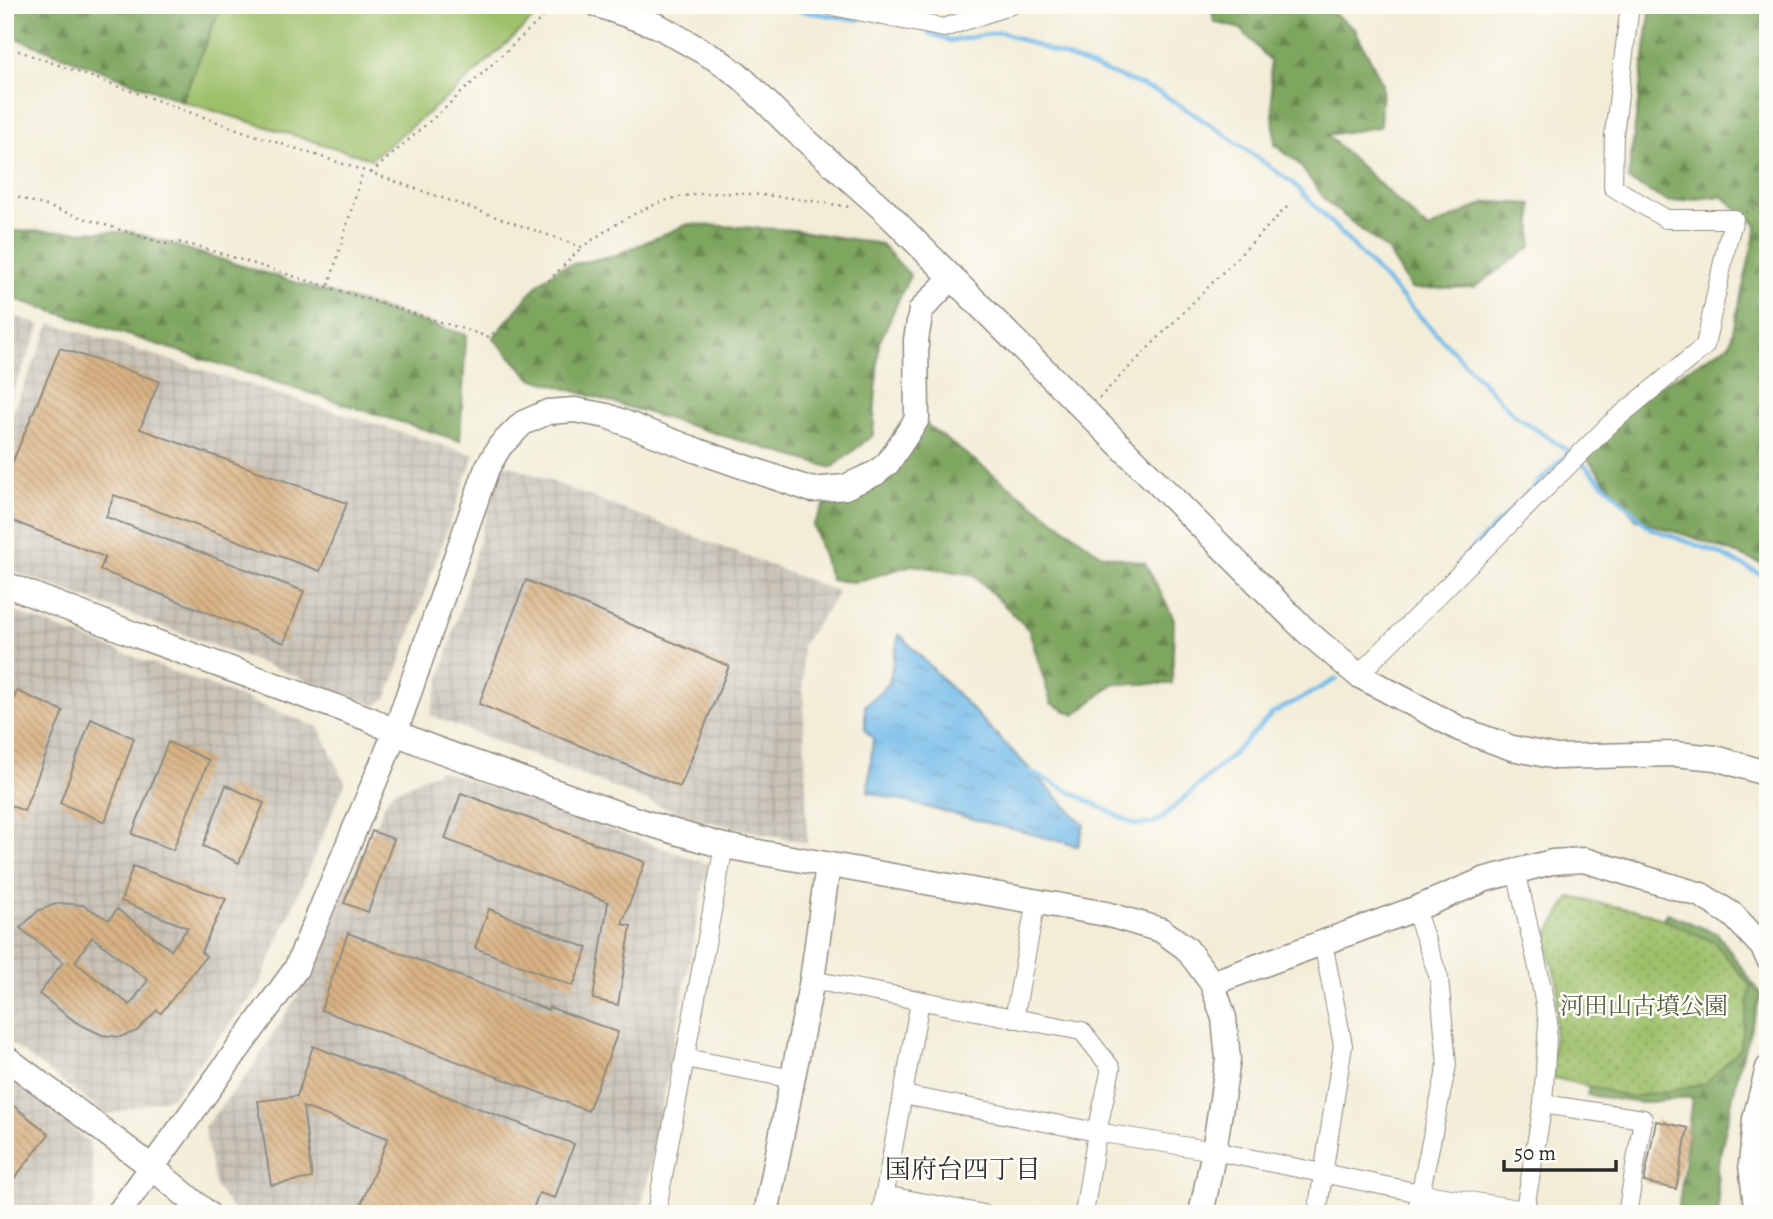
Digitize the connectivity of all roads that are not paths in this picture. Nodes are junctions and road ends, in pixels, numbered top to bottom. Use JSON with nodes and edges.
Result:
{"nodes":[{"id":1,"x":598,"y":5,"type":"edge"},
{"id":2,"x":827,"y":5,"type":"edge"},
{"id":3,"x":1011,"y":5,"type":"edge"},
{"id":4,"x":1630,"y":5,"type":"edge"},
{"id":5,"x":952,"y":277,"type":"junction"},
{"id":6,"x":5,"y":584,"type":"edge"},
{"id":7,"x":1358,"y":674,"type":"junction"},
{"id":8,"x":395,"y":733,"type":"junction"},
{"id":9,"x":1768,"y":774,"type":"edge"},
{"id":10,"x":724,"y":846,"type":"junction"},
{"id":11,"x":828,"y":865,"type":"junction"},
{"id":12,"x":1516,"y":871,"type":"junction"},
{"id":13,"x":1036,"y":901,"type":"junction"},
{"id":14,"x":1415,"y":909,"type":"junction"},
{"id":15,"x":1323,"y":943,"type":"junction"},
{"id":16,"x":1768,"y":958,"type":"edge"},
{"id":17,"x":812,"y":980,"type":"junction"},
{"id":18,"x":1212,"y":983,"type":"junction"},
{"id":19,"x":920,"y":1001,"type":"junction"},
{"id":20,"x":1014,"y":1019,"type":"junction"},
{"id":21,"x":5,"y":1056,"type":"edge"},
{"id":22,"x":685,"y":1058,"type":"junction"},
{"id":23,"x":1768,"y":1068,"type":"edge"},
{"id":24,"x":793,"y":1079,"type":"junction"},
{"id":25,"x":903,"y":1095,"type":"junction"},
{"id":26,"x":1543,"y":1104,"type":"junction"},
{"id":27,"x":1097,"y":1132,"type":"junction"},
{"id":28,"x":1214,"y":1150,"type":"junction"},
{"id":29,"x":153,"y":1168,"type":"junction"},
{"id":30,"x":1324,"y":1173,"type":"junction"},
{"id":31,"x":1420,"y":1193,"type":"junction"},
{"id":32,"x":884,"y":1195,"type":"junction"},
{"id":33,"x":1524,"y":1212,"type":"edge"},
{"id":34,"x":118,"y":1214,"type":"edge"},
{"id":35,"x":208,"y":1214,"type":"edge"},
{"id":36,"x":656,"y":1214,"type":"edge"},
{"id":37,"x":766,"y":1214,"type":"edge"},
{"id":38,"x":881,"y":1214,"type":"edge"},
{"id":39,"x":984,"y":1214,"type":"edge"},
{"id":40,"x":1084,"y":1214,"type":"edge"},
{"id":41,"x":1201,"y":1214,"type":"edge"},
{"id":42,"x":1317,"y":1214,"type":"edge"},
{"id":43,"x":1416,"y":1214,"type":"edge"},
{"id":44,"x":1627,"y":1214,"type":"edge"},
{"id":45,"x":1757,"y":1214,"type":"edge"}],
"edges":[{"from":1,"to":5,"type":"street"},
{"from":2,"to":3,"type":"street"},
{"from":4,"to":7,"type":"street"},
{"from":5,"to":7,"type":"street"},
{"from":5,"to":8,"type":"street"},
{"from":6,"to":8,"type":"street"},
{"from":7,"to":9,"type":"street"},
{"from":8,"to":10,"type":"street"},
{"from":8,"to":29,"type":"street"},
{"from":10,"to":11,"type":"street"},
{"from":10,"to":22,"type":"street"},
{"from":11,"to":13,"type":"street"},
{"from":11,"to":17,"type":"street"},
{"from":12,"to":14,"type":"street"},
{"from":12,"to":16,"type":"street"},
{"from":12,"to":26,"type":"street"},
{"from":13,"to":18,"type":"street"},
{"from":13,"to":20,"type":"street"},
{"from":14,"to":15,"type":"street"},
{"from":14,"to":31,"type":"street"},
{"from":15,"to":18,"type":"street"},
{"from":15,"to":30,"type":"street"},
{"from":17,"to":19,"type":"street"},
{"from":17,"to":24,"type":"street"},
{"from":18,"to":28,"type":"street"},
{"from":19,"to":20,"type":"street"},
{"from":19,"to":25,"type":"street"},
{"from":20,"to":27,"type":"street"},
{"from":21,"to":29,"type":"street"},
{"from":22,"to":24,"type":"street"},
{"from":22,"to":36,"type":"street"},
{"from":23,"to":45,"type":"street"},
{"from":24,"to":37,"type":"street"},
{"from":25,"to":27,"type":"street"},
{"from":25,"to":32,"type":"street"},
{"from":26,"to":33,"type":"street"},
{"from":26,"to":44,"type":"street"},
{"from":27,"to":28,"type":"street"},
{"from":27,"to":40,"type":"street"},
{"from":28,"to":30,"type":"street"},
{"from":28,"to":41,"type":"street"},
{"from":29,"to":34,"type":"street"},
{"from":29,"to":35,"type":"street"},
{"from":30,"to":31,"type":"street"},
{"from":30,"to":42,"type":"street"},
{"from":31,"to":33,"type":"street"},
{"from":31,"to":43,"type":"street"},
{"from":32,"to":38,"type":"street"},
{"from":32,"to":39,"type":"street"}]}
